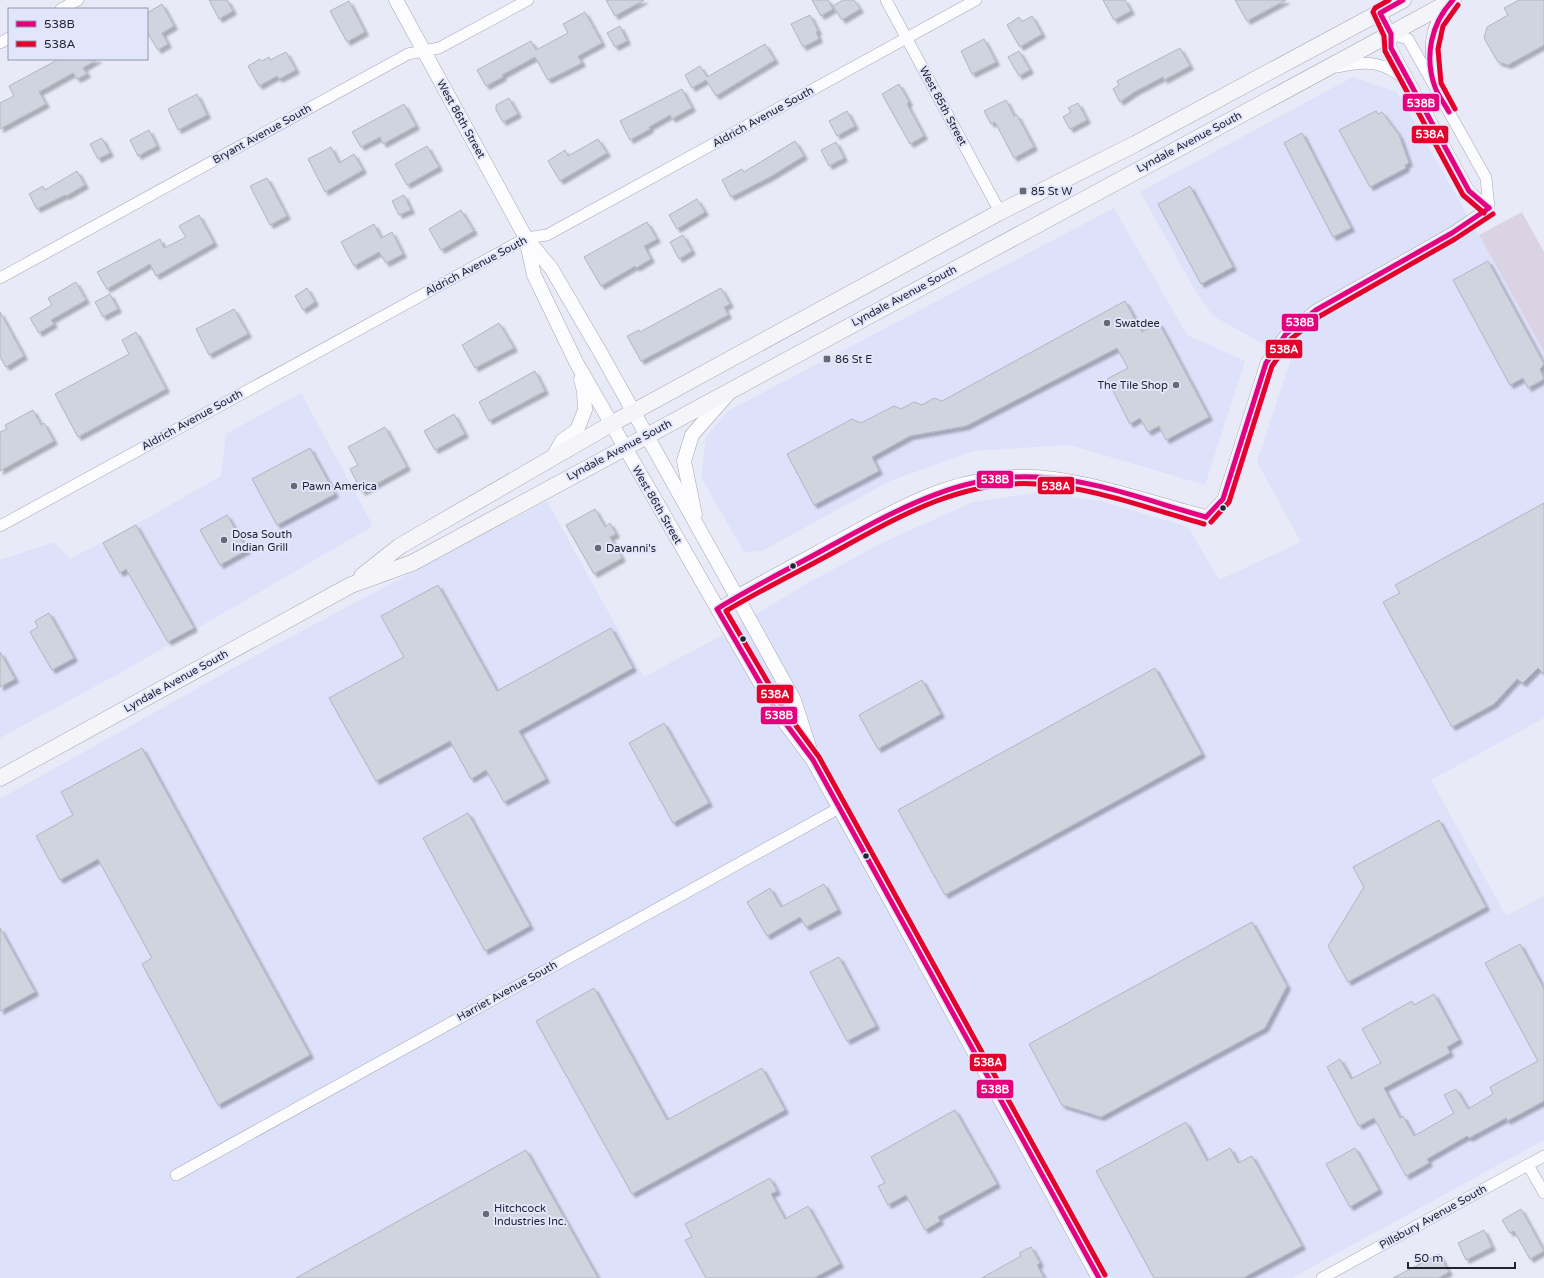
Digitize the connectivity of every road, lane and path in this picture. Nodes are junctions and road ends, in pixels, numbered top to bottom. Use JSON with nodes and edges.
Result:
{"nodes":[{"id":1,"x":78,"y":0,"type":"edge"},
{"id":2,"x":396,"y":0,"type":"edge"},
{"id":3,"x":528,"y":0,"type":"edge"},
{"id":4,"x":886,"y":0,"type":"edge"},
{"id":5,"x":976,"y":0,"type":"edge"},
{"id":6,"x":1403,"y":0,"type":"edge"},
{"id":7,"x":1453,"y":0,"type":"edge"},
{"id":8,"x":63,"y":8,"type":"edge"},
{"id":9,"x":1380,"y":13,"type":"junction"},
{"id":10,"x":1391,"y":34,"type":"junction"},
{"id":11,"x":906,"y":38,"type":"junction"},
{"id":12,"x":424,"y":52,"type":"junction"},
{"id":13,"x":1326,"y":69,"type":"junction"},
{"id":14,"x":1412,"y":87,"type":"junction"},
{"id":15,"x":1435,"y":87,"type":"junction"},
{"id":16,"x":1489,"y":208,"type":"junction"},
{"id":17,"x":1000,"y":212,"type":"junction"},
{"id":18,"x":526,"y":238,"type":"junction"},
{"id":19,"x":0,"y":278,"type":"edge"},
{"id":20,"x":578,"y":367,"type":"junction"},
{"id":21,"x":731,"y":390,"type":"junction"},
{"id":22,"x":633,"y":412,"type":"junction"},
{"id":23,"x":611,"y":424,"type":"junction"},
{"id":24,"x":646,"y":435,"type":"junction"},
{"id":25,"x":624,"y":447,"type":"junction"},
{"id":26,"x":553,"y":457,"type":"junction"},
{"id":27,"x":1206,"y":516,"type":"joint"},
{"id":28,"x":696,"y":523,"type":"junction"},
{"id":29,"x":0,"y":526,"type":"edge"},
{"id":30,"x":352,"y":585,"type":"junction"},
{"id":31,"x":737,"y":597,"type":"junction"},
{"id":32,"x":717,"y":610,"type":"junction"},
{"id":33,"x":813,"y":760,"type":"junction"},
{"id":34,"x":0,"y":778,"type":"edge"},
{"id":35,"x":839,"y":808,"type":"junction"},
{"id":36,"x":1544,"y":1156,"type":"edge"},
{"id":37,"x":1528,"y":1165,"type":"junction"},
{"id":38,"x":176,"y":1175,"type":"dead end"},
{"id":39,"x":1544,"y":1193,"type":"edge"},
{"id":40,"x":1100,"y":1278,"type":"edge"},
{"id":41,"x":1322,"y":1278,"type":"edge"}],
"edges":[{"from":1,"to":8,"type":"street"},
{"from":2,"to":12,"type":"street","name":"West 86th Street"},
{"from":3,"to":12,"type":"street","name":"Bryant Avenue South"},
{"from":4,"to":11,"type":"street","name":"West 85th Street"},
{"from":5,"to":11,"type":"street","name":"Aldrich Avenue South"},
{"from":6,"to":9,"type":"main road","name":"Lyndale Avenue South"},
{"from":7,"to":10,"type":"main road","name":"Lyndale Avenue South"},
{"from":7,"to":15,"type":"street"},
{"from":9,"to":10,"type":"street"},
{"from":9,"to":17,"type":"main road","name":"Lyndale Avenue South"},
{"from":10,"to":13,"type":"main road","name":"Lyndale Avenue South"},
{"from":10,"to":14,"type":"street"},
{"from":10,"to":15,"type":"street"},
{"from":11,"to":17,"type":"street","name":"West 85th Street"},
{"from":11,"to":18,"type":"street","name":"Aldrich Avenue South"},
{"from":12,"to":18,"type":"street","name":"West 86th Street"},
{"from":12,"to":19,"type":"street","name":"Bryant Avenue South"},
{"from":13,"to":14,"type":"street"},
{"from":13,"to":21,"type":"main road","name":"Lyndale Avenue South"},
{"from":14,"to":16,"type":"street"},
{"from":15,"to":16,"type":"street"},
{"from":16,"to":27,"type":"street"},
{"from":17,"to":22,"type":"main road","name":"Lyndale Avenue South"},
{"from":18,"to":20,"type":"street","name":"West 86th Street"},
{"from":18,"to":22,"type":"street","name":"West 86th Street"},
{"from":18,"to":29,"type":"street","name":"Aldrich Avenue South"},
{"from":20,"to":23,"type":"street","name":"West 86th Street"},
{"from":20,"to":26,"type":"street"},
{"from":21,"to":24,"type":"main road","name":"Lyndale Avenue South"},
{"from":21,"to":28,"type":"street"},
{"from":22,"to":23,"type":"main road","name":"Lyndale Avenue South"},
{"from":22,"to":24,"type":"street","name":"West 86th Street"},
{"from":23,"to":25,"type":"street","name":"West 86th Street"},
{"from":23,"to":26,"type":"main road","name":"Lyndale Avenue South"},
{"from":24,"to":25,"type":"main road","name":"Lyndale Avenue South"},
{"from":24,"to":28,"type":"street","name":"West 86th Street"},
{"from":25,"to":30,"type":"main road","name":"Lyndale Avenue South"},
{"from":25,"to":32,"type":"street","name":"West 86th Street"},
{"from":26,"to":30,"type":"main road","name":"Lyndale Avenue South"},
{"from":27,"to":31,"type":"street"},
{"from":28,"to":31,"type":"street","name":"West 86th Street"},
{"from":30,"to":34,"type":"main road","name":"Lyndale Avenue South"},
{"from":31,"to":32,"type":"street"},
{"from":31,"to":33,"type":"street","name":"West 86th Street"},
{"from":32,"to":33,"type":"street","name":"West 86th Street"},
{"from":33,"to":35,"type":"street","name":"West 86th Street"},
{"from":35,"to":38,"type":"street","name":"Harriet Avenue South"},
{"from":35,"to":40,"type":"street","name":"West 86th Street"},
{"from":36,"to":37,"type":"street","name":"Pillsbury Avenue South"},
{"from":37,"to":39,"type":"street"},
{"from":37,"to":41,"type":"street","name":"Pillsbury Avenue South"}]}
